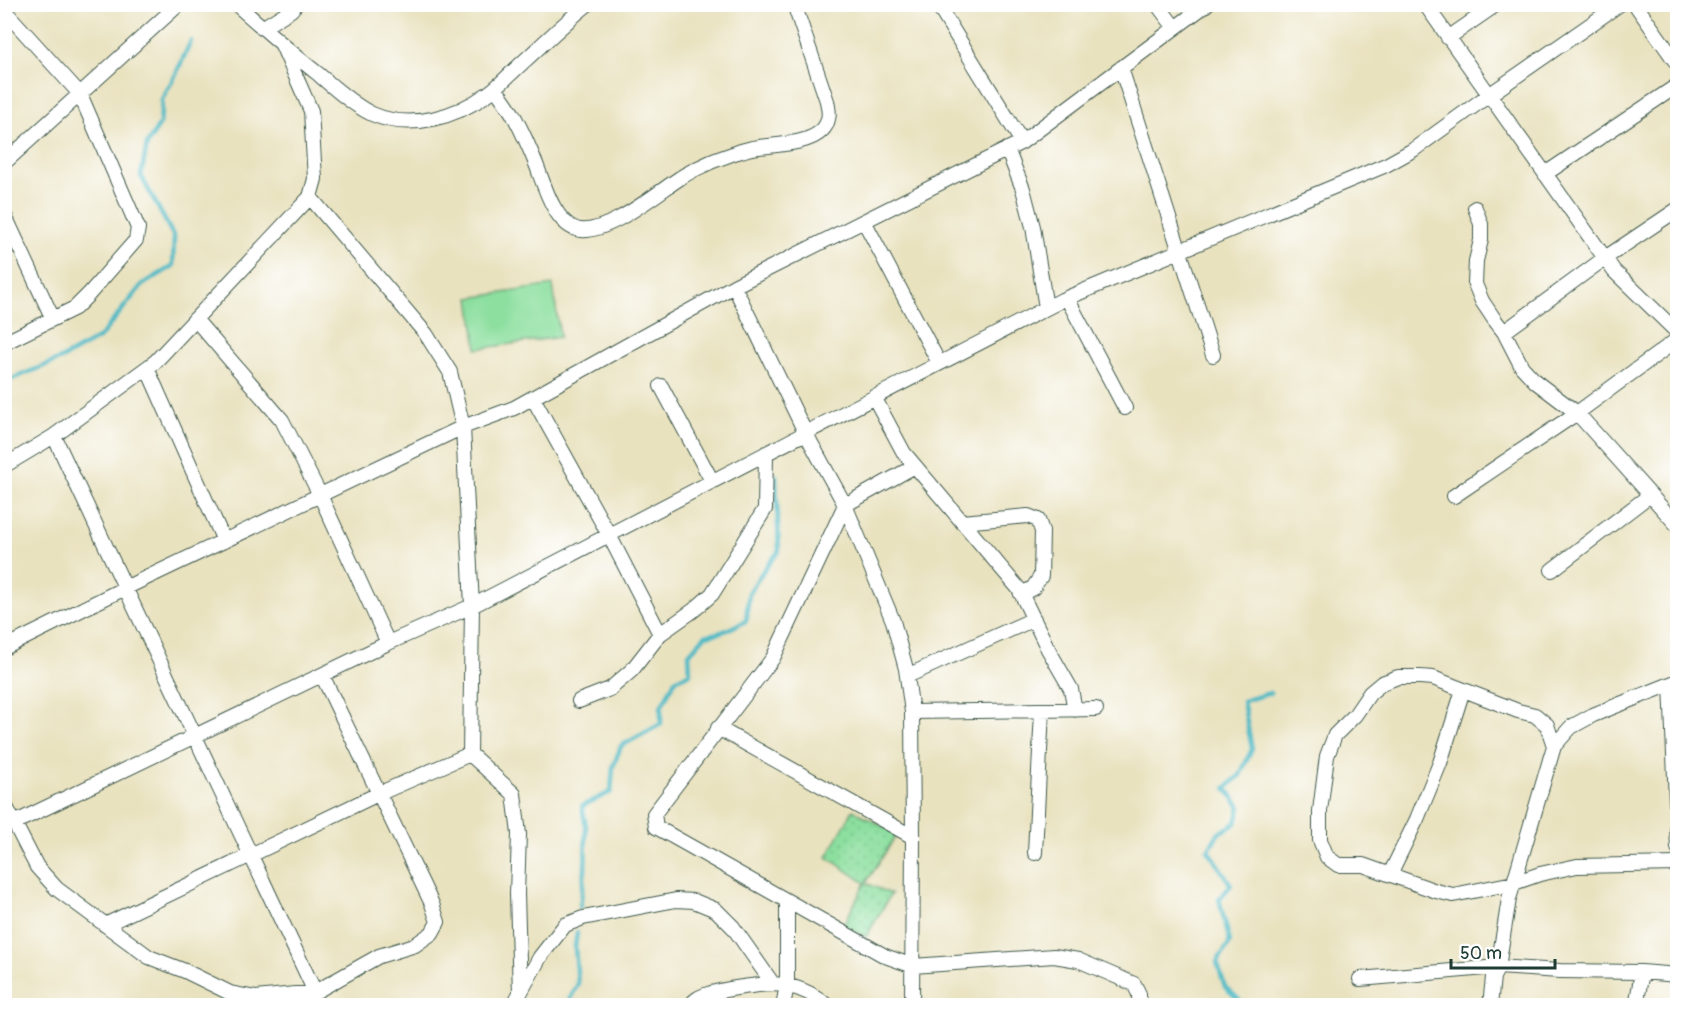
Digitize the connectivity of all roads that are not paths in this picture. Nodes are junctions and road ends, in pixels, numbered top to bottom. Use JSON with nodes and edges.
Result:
{"nodes":[{"id":1,"x":179,"y":4,"type":"edge"},
{"id":2,"x":236,"y":4,"type":"edge"},
{"id":3,"x":296,"y":4,"type":"edge"},
{"id":4,"x":588,"y":4,"type":"edge"},
{"id":5,"x":794,"y":4,"type":"edge"},
{"id":6,"x":937,"y":4,"type":"edge"},
{"id":7,"x":1157,"y":4,"type":"edge"},
{"id":8,"x":1208,"y":4,"type":"edge"},
{"id":9,"x":1425,"y":4,"type":"edge"},
{"id":10,"x":1497,"y":4,"type":"edge"},
{"id":11,"x":1620,"y":4,"type":"edge"},
{"id":12,"x":1635,"y":4,"type":"edge"},
{"id":13,"x":4,"y":10,"type":"edge"},
{"id":14,"x":262,"y":28,"type":"junction"},
{"id":15,"x":1175,"y":28,"type":"junction"},
{"id":16,"x":1448,"y":38,"type":"junction"},
{"id":17,"x":282,"y":45,"type":"junction"},
{"id":18,"x":1677,"y":65,"type":"edge"},
{"id":19,"x":1121,"y":68,"type":"junction"},
{"id":20,"x":1677,"y":85,"type":"edge"},
{"id":21,"x":495,"y":88,"type":"junction"},
{"id":22,"x":80,"y":94,"type":"junction"},
{"id":23,"x":1489,"y":95,"type":"junction"},
{"id":24,"x":1022,"y":142,"type":"junction"},
{"id":25,"x":1007,"y":149,"type":"junction"},
{"id":26,"x":4,"y":163,"type":"edge"},
{"id":27,"x":1545,"y":174,"type":"junction"},
{"id":28,"x":310,"y":197,"type":"junction"},
{"id":29,"x":1475,"y":208,"type":"dead end"},
{"id":30,"x":1677,"y":209,"type":"edge"},
{"id":31,"x":4,"y":214,"type":"edge"},
{"id":32,"x":864,"y":221,"type":"junction"},
{"id":33,"x":1181,"y":251,"type":"junction"},
{"id":34,"x":1605,"y":258,"type":"junction"},
{"id":35,"x":734,"y":286,"type":"junction"},
{"id":36,"x":1068,"y":298,"type":"junction"},
{"id":37,"x":1046,"y":308,"type":"junction"},
{"id":38,"x":53,"y":319,"type":"junction"},
{"id":39,"x":195,"y":319,"type":"junction"},
{"id":40,"x":1504,"y":332,"type":"junction"},
{"id":41,"x":1677,"y":333,"type":"edge"},
{"id":42,"x":1677,"y":339,"type":"edge"},
{"id":43,"x":4,"y":343,"type":"edge"},
{"id":44,"x":1213,"y":355,"type":"dead end"},
{"id":45,"x":939,"y":363,"type":"junction"},
{"id":46,"x":147,"y":368,"type":"junction"},
{"id":47,"x":661,"y":386,"type":"dead end"},
{"id":48,"x":874,"y":397,"type":"junction"},
{"id":49,"x":533,"y":398,"type":"junction"},
{"id":50,"x":1125,"y":408,"type":"dead end"},
{"id":51,"x":1577,"y":413,"type":"junction"},
{"id":52,"x":462,"y":427,"type":"junction"},
{"id":53,"x":805,"y":432,"type":"junction"},
{"id":54,"x":54,"y":436,"type":"junction"},
{"id":55,"x":766,"y":453,"type":"junction"},
{"id":56,"x":4,"y":466,"type":"edge"},
{"id":57,"x":915,"y":466,"type":"junction"},
{"id":58,"x":712,"y":481,"type":"junction"},
{"id":59,"x":320,"y":495,"type":"junction"},
{"id":60,"x":1650,"y":495,"type":"junction"},
{"id":61,"x":1454,"y":496,"type":"dead end"},
{"id":62,"x":845,"y":505,"type":"junction"},
{"id":63,"x":962,"y":522,"type":"junction"},
{"id":64,"x":1677,"y":526,"type":"edge"},
{"id":65,"x":609,"y":535,"type":"junction"},
{"id":66,"x":224,"y":541,"type":"junction"},
{"id":67,"x":1552,"y":570,"type":"dead end"},
{"id":68,"x":125,"y":588,"type":"junction"},
{"id":69,"x":1021,"y":594,"type":"junction"},
{"id":70,"x":472,"y":606,"type":"junction"},
{"id":71,"x":1034,"y":619,"type":"junction"},
{"id":72,"x":660,"y":634,"type":"junction"},
{"id":73,"x":388,"y":643,"type":"junction"},
{"id":74,"x":4,"y":648,"type":"edge"},
{"id":75,"x":322,"y":675,"type":"junction"},
{"id":76,"x":907,"y":676,"type":"junction"},
{"id":77,"x":1674,"y":683,"type":"edge"},
{"id":78,"x":1463,"y":690,"type":"junction"},
{"id":79,"x":579,"y":700,"type":"dead end"},
{"id":80,"x":1095,"y":709,"type":"dead end"},
{"id":81,"x":1041,"y":710,"type":"junction"},
{"id":82,"x":1075,"y":710,"type":"junction"},
{"id":83,"x":912,"y":712,"type":"junction"},
{"id":84,"x":718,"y":728,"type":"junction"},
{"id":85,"x":196,"y":736,"type":"junction"},
{"id":86,"x":1554,"y":746,"type":"junction"},
{"id":87,"x":470,"y":754,"type":"junction"},
{"id":88,"x":378,"y":794,"type":"junction"},
{"id":89,"x":4,"y":803,"type":"edge"},
{"id":90,"x":14,"y":823,"type":"junction"},
{"id":91,"x":913,"y":837,"type":"junction"},
{"id":92,"x":1677,"y":848,"type":"edge"},
{"id":93,"x":1035,"y":853,"type":"dead end"},
{"id":94,"x":252,"y":856,"type":"junction"},
{"id":95,"x":1677,"y":864,"type":"edge"},
{"id":96,"x":1390,"y":874,"type":"junction"},
{"id":97,"x":1514,"y":883,"type":"junction"},
{"id":98,"x":787,"y":901,"type":"junction"},
{"id":99,"x":105,"y":925,"type":"junction"},
{"id":100,"x":913,"y":966,"type":"junction"},
{"id":101,"x":1498,"y":967,"type":"junction"},
{"id":102,"x":1642,"y":972,"type":"junction"},
{"id":103,"x":1677,"y":975,"type":"edge"},
{"id":104,"x":1360,"y":980,"type":"dead end"},
{"id":105,"x":780,"y":985,"type":"junction"},
{"id":106,"x":315,"y":992,"type":"junction"},
{"id":107,"x":517,"y":999,"type":"edge"},
{"id":108,"x":690,"y":1005,"type":"edge"},
{"id":109,"x":783,"y":1005,"type":"edge"},
{"id":110,"x":827,"y":1005,"type":"edge"},
{"id":111,"x":912,"y":1005,"type":"edge"},
{"id":112,"x":1139,"y":1005,"type":"edge"},
{"id":113,"x":1490,"y":1005,"type":"edge"},
{"id":114,"x":1636,"y":1005,"type":"edge"}],
"edges":[{"from":1,"to":22,"type":"street"},
{"from":2,"to":14,"type":"street"},
{"from":3,"to":14,"type":"street"},
{"from":4,"to":21,"type":"street"},
{"from":5,"to":21,"type":"street"},
{"from":6,"to":24,"type":"street"},
{"from":7,"to":15,"type":"street"},
{"from":8,"to":15,"type":"street"},
{"from":9,"to":16,"type":"street"},
{"from":10,"to":16,"type":"street"},
{"from":11,"to":23,"type":"street"},
{"from":12,"to":18,"type":"street"},
{"from":13,"to":22,"type":"street"},
{"from":14,"to":17,"type":"street"},
{"from":15,"to":19,"type":"street"},
{"from":16,"to":23,"type":"street"},
{"from":17,"to":21,"type":"street"},
{"from":17,"to":28,"type":"street"},
{"from":19,"to":24,"type":"street"},
{"from":19,"to":33,"type":"street"},
{"from":20,"to":27,"type":"street"},
{"from":22,"to":26,"type":"street"},
{"from":22,"to":38,"type":"street"},
{"from":23,"to":27,"type":"street"},
{"from":23,"to":33,"type":"street"},
{"from":24,"to":25,"type":"street"},
{"from":25,"to":32,"type":"street"},
{"from":25,"to":37,"type":"street"},
{"from":27,"to":34,"type":"street"},
{"from":28,"to":39,"type":"street"},
{"from":28,"to":52,"type":"street"},
{"from":29,"to":40,"type":"street"},
{"from":30,"to":34,"type":"street"},
{"from":31,"to":38,"type":"street"},
{"from":32,"to":35,"type":"street"},
{"from":32,"to":45,"type":"street"},
{"from":33,"to":36,"type":"street"},
{"from":33,"to":44,"type":"street"},
{"from":34,"to":40,"type":"street"},
{"from":34,"to":41,"type":"street"},
{"from":35,"to":49,"type":"street"},
{"from":35,"to":53,"type":"street"},
{"from":36,"to":37,"type":"street"},
{"from":36,"to":50,"type":"street"},
{"from":37,"to":45,"type":"street"},
{"from":38,"to":43,"type":"street"},
{"from":39,"to":46,"type":"street"},
{"from":39,"to":59,"type":"street"},
{"from":40,"to":51,"type":"street"},
{"from":42,"to":51,"type":"street"},
{"from":45,"to":48,"type":"street"},
{"from":46,"to":54,"type":"street"},
{"from":46,"to":66,"type":"street"},
{"from":47,"to":58,"type":"street"},
{"from":48,"to":53,"type":"street"},
{"from":48,"to":57,"type":"street"},
{"from":49,"to":52,"type":"street"},
{"from":49,"to":65,"type":"street"},
{"from":51,"to":60,"type":"street"},
{"from":51,"to":61,"type":"street"},
{"from":52,"to":59,"type":"street"},
{"from":52,"to":70,"type":"street"},
{"from":53,"to":55,"type":"street"},
{"from":53,"to":62,"type":"street"},
{"from":54,"to":56,"type":"street"},
{"from":54,"to":68,"type":"street"},
{"from":55,"to":58,"type":"street"},
{"from":55,"to":72,"type":"street"},
{"from":57,"to":62,"type":"street"},
{"from":57,"to":63,"type":"street"},
{"from":58,"to":65,"type":"street"},
{"from":59,"to":66,"type":"street"},
{"from":59,"to":73,"type":"street"},
{"from":60,"to":64,"type":"street"},
{"from":60,"to":67,"type":"street"},
{"from":62,"to":76,"type":"street"},
{"from":62,"to":84,"type":"street"},
{"from":63,"to":69,"type":"street"},
{"from":63,"to":69,"type":"street"},
{"from":65,"to":70,"type":"street"},
{"from":65,"to":72,"type":"street"},
{"from":66,"to":68,"type":"street"},
{"from":68,"to":74,"type":"street"},
{"from":68,"to":85,"type":"street"},
{"from":69,"to":71,"type":"street"},
{"from":70,"to":73,"type":"street"},
{"from":70,"to":87,"type":"street"},
{"from":71,"to":76,"type":"street"},
{"from":71,"to":82,"type":"street"},
{"from":72,"to":79,"type":"street"},
{"from":73,"to":75,"type":"street"},
{"from":75,"to":85,"type":"street"},
{"from":75,"to":88,"type":"street"},
{"from":76,"to":83,"type":"street"},
{"from":77,"to":86,"type":"street"},
{"from":77,"to":92,"type":"street"},
{"from":78,"to":86,"type":"street"},
{"from":78,"to":96,"type":"street"},
{"from":78,"to":96,"type":"street"},
{"from":80,"to":82,"type":"street"},
{"from":81,"to":82,"type":"street"},
{"from":81,"to":83,"type":"street"},
{"from":81,"to":93,"type":"street"},
{"from":83,"to":91,"type":"street"},
{"from":84,"to":91,"type":"street"},
{"from":84,"to":98,"type":"street"},
{"from":85,"to":90,"type":"street"},
{"from":85,"to":94,"type":"street"},
{"from":86,"to":97,"type":"street"},
{"from":87,"to":88,"type":"street"},
{"from":87,"to":107,"type":"street"},
{"from":88,"to":94,"type":"street"},
{"from":88,"to":106,"type":"street"},
{"from":89,"to":90,"type":"street"},
{"from":90,"to":99,"type":"street"},
{"from":91,"to":100,"type":"street"},
{"from":94,"to":99,"type":"street"},
{"from":94,"to":106,"type":"street"},
{"from":95,"to":97,"type":"street"},
{"from":96,"to":97,"type":"street"},
{"from":97,"to":101,"type":"street"},
{"from":98,"to":100,"type":"street"},
{"from":98,"to":105,"type":"street"},
{"from":99,"to":106,"type":"street"},
{"from":100,"to":111,"type":"street"},
{"from":100,"to":112,"type":"street"},
{"from":101,"to":102,"type":"street"},
{"from":101,"to":104,"type":"street"},
{"from":101,"to":113,"type":"street"},
{"from":102,"to":103,"type":"street"},
{"from":102,"to":114,"type":"street"},
{"from":105,"to":107,"type":"street"},
{"from":105,"to":108,"type":"street"},
{"from":105,"to":109,"type":"street"},
{"from":105,"to":110,"type":"street"}]}
